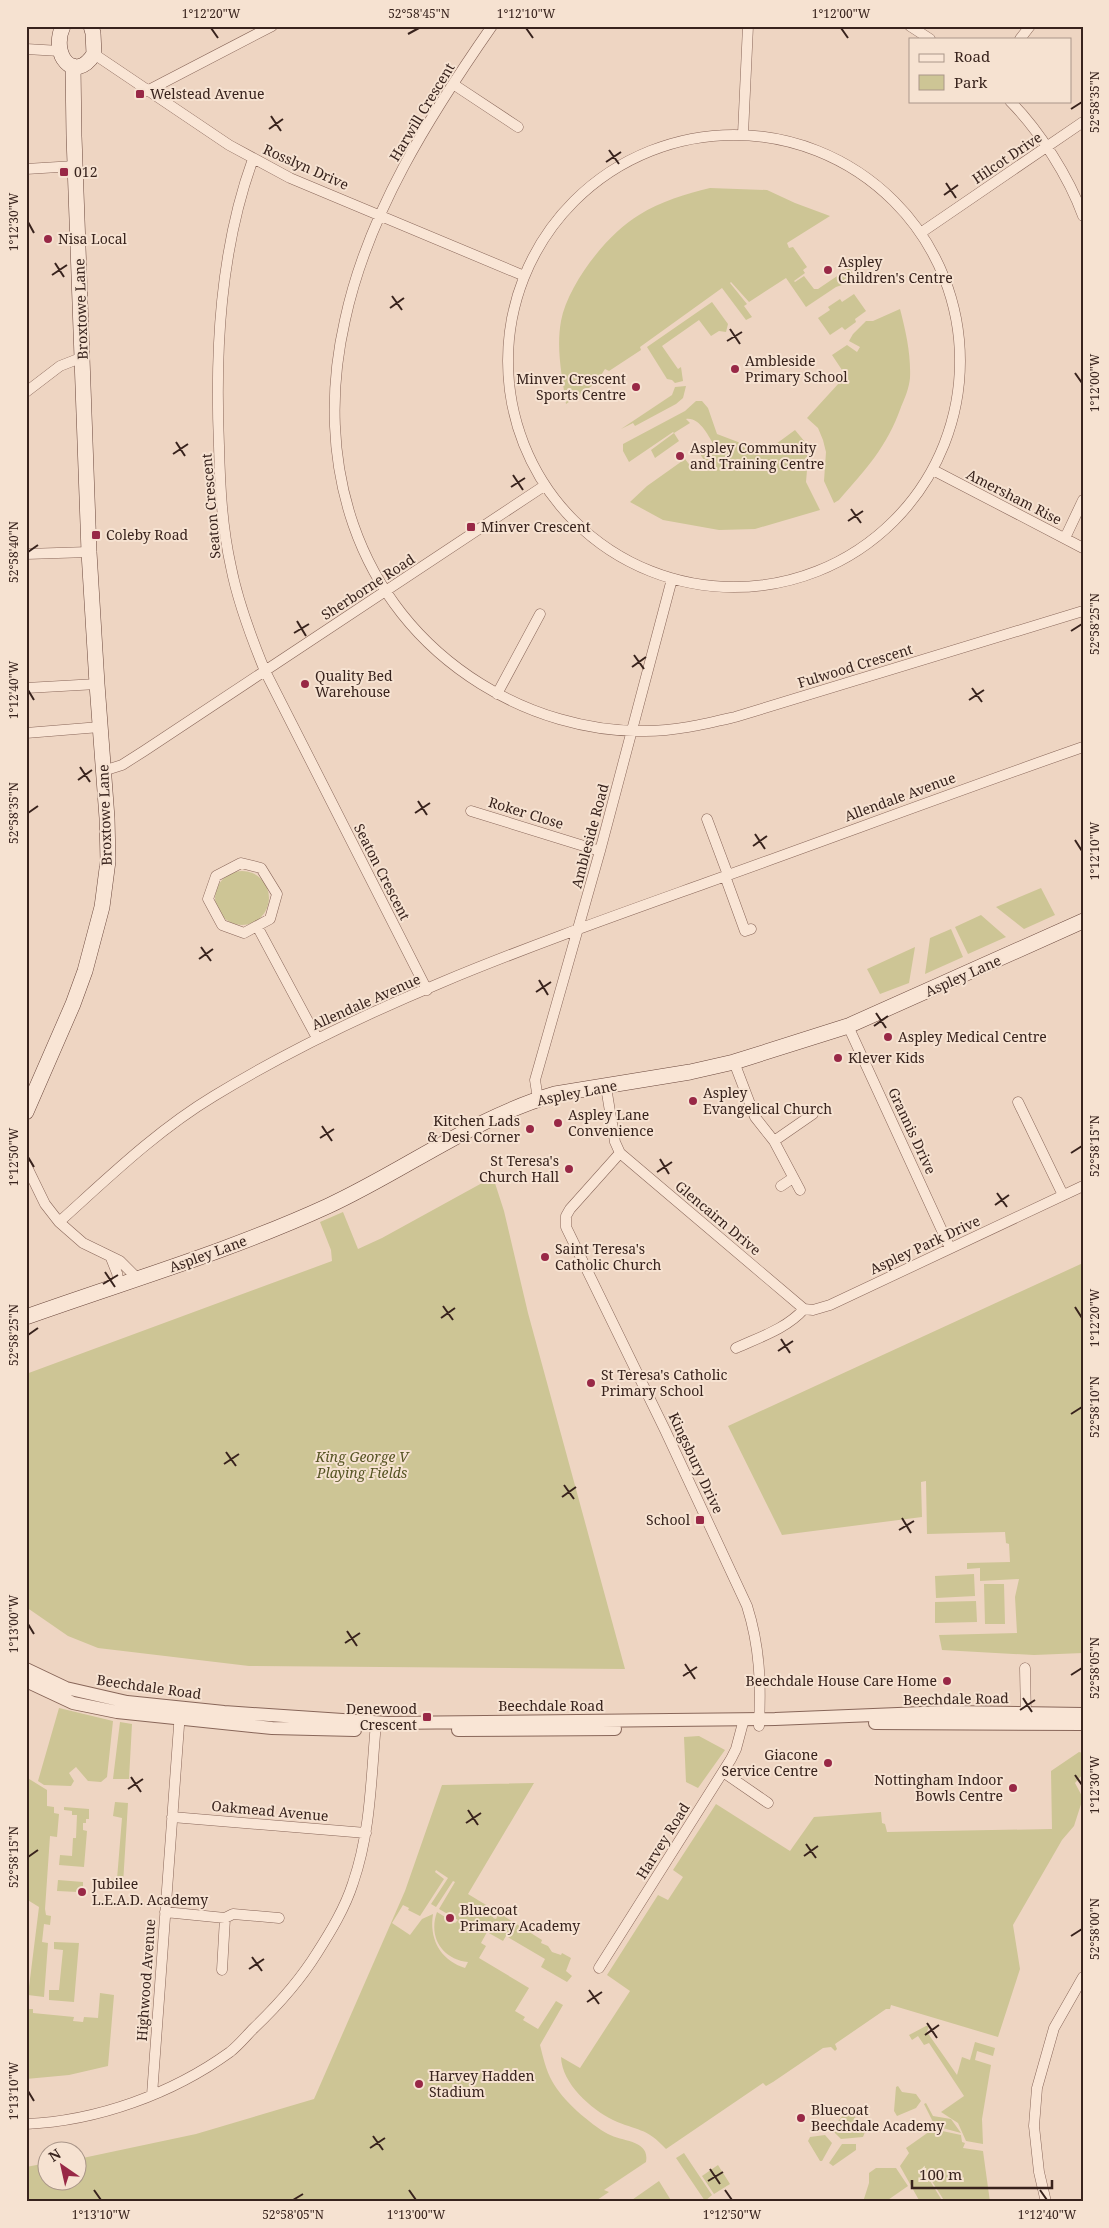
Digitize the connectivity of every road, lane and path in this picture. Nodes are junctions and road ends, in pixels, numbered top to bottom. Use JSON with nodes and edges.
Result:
{"nodes":[{"id":1,"x":63,"y":26,"type":"edge"},
{"id":2,"x":90,"y":26,"type":"edge"},
{"id":3,"x":272,"y":26,"type":"edge"},
{"id":4,"x":492,"y":26,"type":"edge"},
{"id":5,"x":748,"y":26,"type":"edge"},
{"id":6,"x":1030,"y":26,"type":"edge"},
{"id":7,"x":915,"y":27,"type":"edge"},
{"id":8,"x":929,"y":38,"type":"edge"},
{"id":9,"x":1021,"y":38,"type":"edge"},
{"id":10,"x":26,"y":49,"type":"edge"},
{"id":11,"x":60,"y":52,"type":"junction"},
{"id":12,"x":94,"y":54,"type":"junction"},
{"id":13,"x":73,"y":66,"type":"junction"},
{"id":14,"x":453,"y":84,"type":"junction"},
{"id":15,"x":147,"y":91,"type":"junction"},
{"id":16,"x":1011,"y":102,"type":"edge"},
{"id":17,"x":1083,"y":122,"type":"edge"},
{"id":18,"x":518,"y":126,"type":"dead end"},
{"id":19,"x":743,"y":134,"type":"junction"},
{"id":20,"x":1046,"y":148,"type":"junction"},
{"id":21,"x":254,"y":159,"type":"junction"},
{"id":22,"x":75,"y":166,"type":"junction"},
{"id":23,"x":26,"y":169,"type":"edge"},
{"id":24,"x":381,"y":214,"type":"junction"},
{"id":25,"x":1083,"y":216,"type":"edge"},
{"id":26,"x":922,"y":232,"type":"junction"},
{"id":27,"x":522,"y":275,"type":"junction"},
{"id":28,"x":83,"y":357,"type":"junction"},
{"id":29,"x":26,"y":392,"type":"edge"},
{"id":30,"x":933,"y":470,"type":"junction"},
{"id":31,"x":544,"y":486,"type":"junction"},
{"id":32,"x":1083,"y":500,"type":"edge"},
{"id":33,"x":1065,"y":538,"type":"junction"},
{"id":34,"x":1083,"y":548,"type":"edge"},
{"id":35,"x":89,"y":552,"type":"junction"},
{"id":36,"x":26,"y":554,"type":"edge"},
{"id":37,"x":672,"y":579,"type":"junction"},
{"id":38,"x":385,"y":592,"type":"junction"},
{"id":39,"x":1083,"y":610,"type":"edge"},
{"id":40,"x":540,"y":614,"type":"dead end"},
{"id":41,"x":265,"y":671,"type":"junction"},
{"id":42,"x":97,"y":684,"type":"junction"},
{"id":43,"x":26,"y":688,"type":"edge"},
{"id":44,"x":497,"y":694,"type":"junction"},
{"id":45,"x":100,"y":727,"type":"junction"},
{"id":46,"x":632,"y":730,"type":"junction"},
{"id":47,"x":26,"y":733,"type":"edge"},
{"id":48,"x":1083,"y":747,"type":"edge"},
{"id":49,"x":103,"y":771,"type":"junction"},
{"id":50,"x":471,"y":811,"type":"dead end"},
{"id":51,"x":708,"y":819,"type":"dead end"},
{"id":52,"x":600,"y":851,"type":"junction"},
{"id":53,"x":726,"y":876,"type":"junction"},
{"id":54,"x":1083,"y":921,"type":"edge"},
{"id":55,"x":257,"y":926,"type":"junction"},
{"id":56,"x":578,"y":929,"type":"junction"},
{"id":57,"x":751,"y":929,"type":"dead end"},
{"id":58,"x":427,"y":990,"type":"junction"},
{"id":59,"x":848,"y":1026,"type":"junction"},
{"id":60,"x":317,"y":1038,"type":"junction"},
{"id":61,"x":734,"y":1062,"type":"junction"},
{"id":62,"x":606,"y":1087,"type":"junction"},
{"id":63,"x":538,"y":1099,"type":"junction"},
{"id":64,"x":1018,"y":1102,"type":"dead end"},
{"id":65,"x":26,"y":1112,"type":"edge"},
{"id":66,"x":813,"y":1114,"type":"dead end"},
{"id":67,"x":774,"y":1141,"type":"junction"},
{"id":68,"x":620,"y":1153,"type":"junction"},
{"id":69,"x":26,"y":1165,"type":"edge"},
{"id":70,"x":793,"y":1178,"type":"junction"},
{"id":71,"x":781,"y":1186,"type":"dead end"},
{"id":72,"x":1083,"y":1186,"type":"edge"},
{"id":73,"x":800,"y":1190,"type":"dead end"},
{"id":74,"x":1063,"y":1195,"type":"junction"},
{"id":75,"x":59,"y":1222,"type":"junction"},
{"id":76,"x":950,"y":1248,"type":"junction"},
{"id":77,"x":111,"y":1258,"type":"junction"},
{"id":78,"x":137,"y":1278,"type":"junction"},
{"id":79,"x":119,"y":1284,"type":"junction"},
{"id":80,"x":804,"y":1309,"type":"junction"},
{"id":81,"x":26,"y":1317,"type":"edge"},
{"id":82,"x":736,"y":1348,"type":"dead end"},
{"id":83,"x":1025,"y":1668,"type":"dead end"},
{"id":84,"x":26,"y":1669,"type":"edge"},
{"id":85,"x":26,"y":1681,"type":"edge"},
{"id":86,"x":180,"y":1713,"type":"junction"},
{"id":87,"x":1083,"y":1714,"type":"edge"},
{"id":88,"x":1026,"y":1719,"type":"junction"},
{"id":89,"x":743,"y":1722,"type":"junction"},
{"id":90,"x":759,"y":1722,"type":"junction"},
{"id":91,"x":1083,"y":1724,"type":"edge"},
{"id":92,"x":376,"y":1727,"type":"junction"},
{"id":93,"x":723,"y":1772,"type":"junction"},
{"id":94,"x":768,"y":1803,"type":"dead end"},
{"id":95,"x":172,"y":1817,"type":"junction"},
{"id":96,"x":366,"y":1832,"type":"junction"},
{"id":97,"x":165,"y":1912,"type":"junction"},
{"id":98,"x":225,"y":1918,"type":"junction"},
{"id":99,"x":279,"y":1918,"type":"dead end"},
{"id":100,"x":599,"y":1968,"type":"dead end"},
{"id":101,"x":222,"y":1970,"type":"dead end"},
{"id":102,"x":1083,"y":1977,"type":"edge"},
{"id":103,"x":152,"y":2095,"type":"junction"},
{"id":104,"x":26,"y":2124,"type":"edge"},
{"id":105,"x":1046,"y":2202,"type":"edge"}],
"edges":[{"from":1,"to":11,"type":"main road"},
{"from":2,"to":12,"type":"main road"},
{"from":3,"to":15,"type":"street"},
{"from":4,"to":14,"type":"street","name":"Harwill Crescent"},
{"from":5,"to":19,"type":"street"},
{"from":6,"to":9,"type":"street"},
{"from":7,"to":8,"type":"street"},
{"from":10,"to":11,"type":"street"},
{"from":11,"to":13,"type":"main road"},
{"from":12,"to":13,"type":"main road"},
{"from":12,"to":15,"type":"street","name":"Rosslyn Drive"},
{"from":13,"to":22,"type":"main road","name":"Broxtowe Lane"},
{"from":14,"to":18,"type":"street"},
{"from":14,"to":24,"type":"street","name":"Harwill Crescent"},
{"from":15,"to":21,"type":"street","name":"Rosslyn Drive"},
{"from":16,"to":20,"type":"street"},
{"from":17,"to":20,"type":"street","name":"Hilcot Drive"},
{"from":19,"to":26,"type":"street"},
{"from":19,"to":27,"type":"street"},
{"from":20,"to":25,"type":"street"},
{"from":20,"to":26,"type":"street","name":"Hilcot Drive"},
{"from":21,"to":24,"type":"street","name":"Rosslyn Drive"},
{"from":21,"to":41,"type":"street","name":"Seaton Crescent"},
{"from":22,"to":23,"type":"street"},
{"from":22,"to":28,"type":"main road","name":"Broxtowe Lane"},
{"from":24,"to":27,"type":"street","name":"Rosslyn Drive"},
{"from":24,"to":38,"type":"street","name":"Harwill Crescent"},
{"from":26,"to":30,"type":"street"},
{"from":27,"to":31,"type":"street"},
{"from":28,"to":29,"type":"street"},
{"from":28,"to":35,"type":"main road","name":"Broxtowe Lane"},
{"from":30,"to":33,"type":"street","name":"Amersham Rise"},
{"from":30,"to":37,"type":"street"},
{"from":31,"to":37,"type":"street"},
{"from":31,"to":38,"type":"street","name":"Sherborne Road"},
{"from":32,"to":33,"type":"street"},
{"from":33,"to":34,"type":"street","name":"Amersham Rise"},
{"from":35,"to":36,"type":"street"},
{"from":35,"to":42,"type":"main road","name":"Broxtowe Lane"},
{"from":37,"to":46,"type":"street","name":"Ambleside Road"},
{"from":38,"to":41,"type":"street","name":"Sherborne Road"},
{"from":38,"to":44,"type":"street","name":"Fulwood Crescent"},
{"from":39,"to":46,"type":"street","name":"Fulwood Crescent"},
{"from":40,"to":44,"type":"street"},
{"from":41,"to":49,"type":"street","name":"Sherborne Road"},
{"from":41,"to":58,"type":"street","name":"Seaton Crescent"},
{"from":42,"to":43,"type":"street"},
{"from":42,"to":45,"type":"main road","name":"Broxtowe Lane"},
{"from":44,"to":46,"type":"street","name":"Fulwood Crescent"},
{"from":45,"to":47,"type":"street"},
{"from":45,"to":49,"type":"main road","name":"Broxtowe Lane"},
{"from":46,"to":52,"type":"street","name":"Ambleside Road"},
{"from":48,"to":53,"type":"street","name":"Allendale Avenue"},
{"from":49,"to":65,"type":"main road","name":"Broxtowe Lane"},
{"from":50,"to":52,"type":"street","name":"Roker Close"},
{"from":51,"to":53,"type":"street"},
{"from":52,"to":56,"type":"street","name":"Ambleside Road"},
{"from":53,"to":56,"type":"street","name":"Allendale Avenue"},
{"from":53,"to":57,"type":"street"},
{"from":54,"to":59,"type":"main road","name":"Aspley Lane"},
{"from":55,"to":55,"type":"street"},
{"from":55,"to":60,"type":"street"},
{"from":56,"to":58,"type":"street","name":"Allendale Avenue"},
{"from":56,"to":63,"type":"street","name":"Ambleside Road"},
{"from":58,"to":60,"type":"street","name":"Allendale Avenue"},
{"from":59,"to":61,"type":"main road","name":"Aspley Lane"},
{"from":59,"to":76,"type":"street","name":"Grannis Drive"},
{"from":60,"to":75,"type":"street","name":"Allendale Avenue"},
{"from":61,"to":62,"type":"main road","name":"Aspley Lane"},
{"from":61,"to":67,"type":"street"},
{"from":62,"to":63,"type":"main road","name":"Aspley Lane"},
{"from":62,"to":68,"type":"street"},
{"from":63,"to":78,"type":"main road","name":"Aspley Lane"},
{"from":64,"to":74,"type":"street"},
{"from":66,"to":67,"type":"street"},
{"from":67,"to":70,"type":"street"},
{"from":68,"to":80,"type":"street","name":"Glencairn Drive"},
{"from":68,"to":90,"type":"street","name":"Kingsbury Drive"},
{"from":69,"to":75,"type":"street"},
{"from":70,"to":71,"type":"street"},
{"from":70,"to":73,"type":"street"},
{"from":72,"to":74,"type":"street","name":"Aspley Park Drive"},
{"from":74,"to":76,"type":"street","name":"Aspley Park Drive"},
{"from":75,"to":77,"type":"street"},
{"from":76,"to":80,"type":"street","name":"Aspley Park Drive"},
{"from":77,"to":78,"type":"street"},
{"from":77,"to":79,"type":"street"},
{"from":78,"to":79,"type":"main road","name":"Aspley Lane"},
{"from":79,"to":81,"type":"main road","name":"Aspley Lane"},
{"from":80,"to":82,"type":"street"},
{"from":83,"to":88,"type":"street"},
{"from":84,"to":86,"type":"street","name":"Beechdale Road"},
{"from":85,"to":86,"type":"street","name":"Beechdale Road"},
{"from":86,"to":92,"type":"street","name":"Beechdale Road"},
{"from":86,"to":95,"type":"street","name":"Highwood Avenue"},
{"from":87,"to":88,"type":"street","name":"Beechdale Road"},
{"from":88,"to":90,"type":"street","name":"Beechdale Road"},
{"from":88,"to":91,"type":"street","name":"Beechdale Road"},
{"from":89,"to":90,"type":"street","name":"Beechdale Road"},
{"from":89,"to":92,"type":"street","name":"Beechdale Road"},
{"from":89,"to":93,"type":"street","name":"Harvey Road"},
{"from":92,"to":96,"type":"street"},
{"from":93,"to":94,"type":"street"},
{"from":93,"to":100,"type":"street","name":"Harvey Road"},
{"from":95,"to":96,"type":"street","name":"Oakmead Avenue"},
{"from":95,"to":97,"type":"street","name":"Highwood Avenue"},
{"from":96,"to":103,"type":"street"},
{"from":97,"to":98,"type":"street"},
{"from":97,"to":103,"type":"street","name":"Highwood Avenue"},
{"from":98,"to":99,"type":"street"},
{"from":98,"to":101,"type":"street"},
{"from":102,"to":105,"type":"street"},
{"from":103,"to":104,"type":"street"}]}
